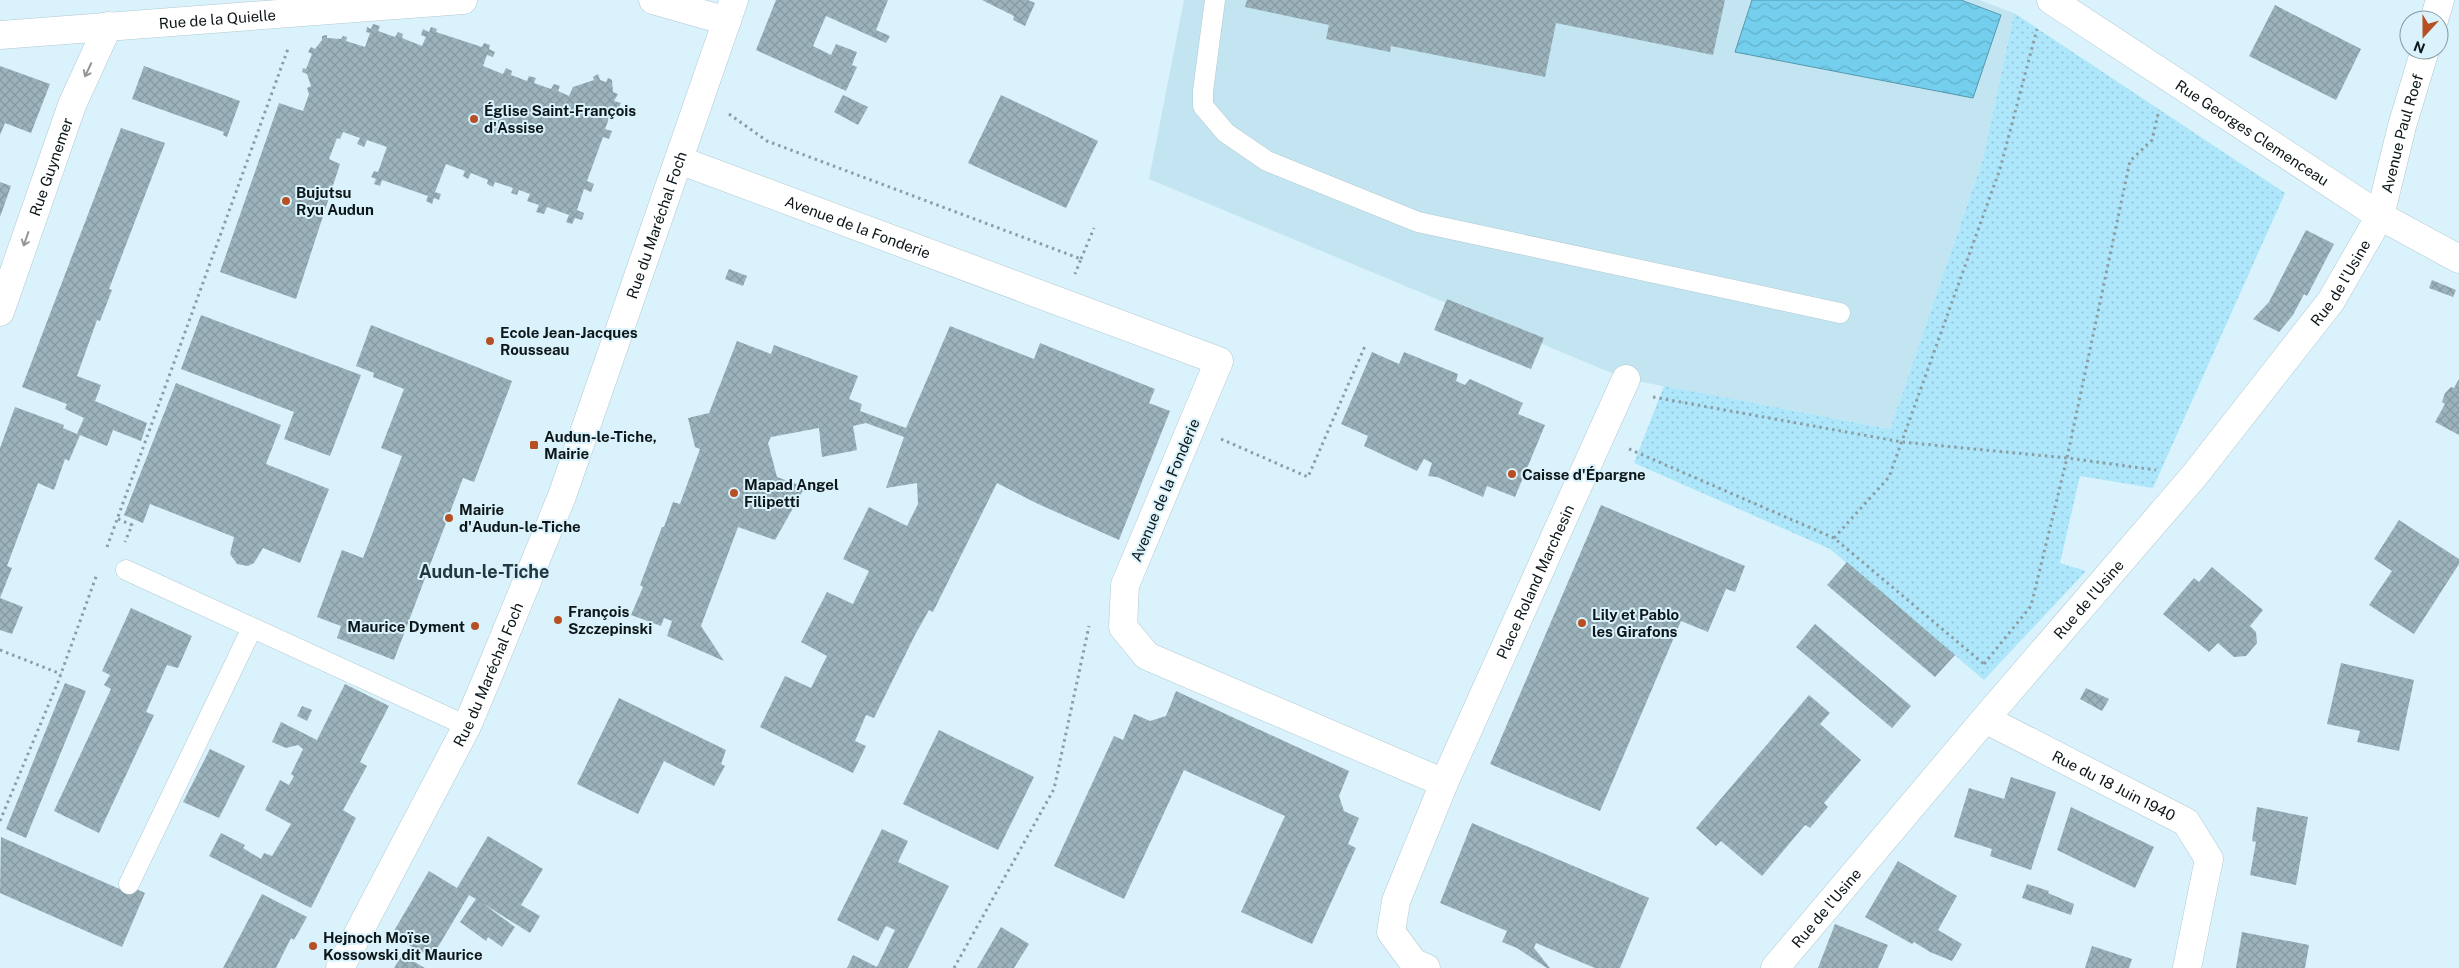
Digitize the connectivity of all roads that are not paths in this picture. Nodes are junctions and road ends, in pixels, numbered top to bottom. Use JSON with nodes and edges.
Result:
{"nodes":[{"id":1,"x":463,"y":0,"type":"edge"},
{"id":2,"x":653,"y":0,"type":"edge"},
{"id":3,"x":1215,"y":0,"type":"edge"},
{"id":4,"x":2051,"y":0,"type":"edge"},
{"id":5,"x":207,"y":10,"type":"edge"},
{"id":6,"x":731,"y":11,"type":"edge"},
{"id":7,"x":108,"y":26,"type":"junction"},
{"id":8,"x":3,"y":28,"type":"edge"},
{"id":9,"x":2422,"y":60,"type":"edge"},
{"id":10,"x":679,"y":160,"type":"junction"},
{"id":11,"x":2380,"y":216,"type":"junction"},
{"id":12,"x":2459,"y":259,"type":"edge"},
{"id":13,"x":0,"y":312,"type":"edge"},
{"id":14,"x":1840,"y":313,"type":"dead end"},
{"id":15,"x":1623,"y":385,"type":"road end"},
{"id":16,"x":126,"y":570,"type":"dead end"},
{"id":17,"x":252,"y":628,"type":"junction"},
{"id":18,"x":1984,"y":719,"type":"junction"},
{"id":19,"x":467,"y":726,"type":"junction"},
{"id":20,"x":1444,"y":783,"type":"junction"},
{"id":21,"x":129,"y":884,"type":"dead end"},
{"id":22,"x":340,"y":968,"type":"edge"},
{"id":23,"x":1426,"y":968,"type":"edge"},
{"id":24,"x":1775,"y":968,"type":"edge"},
{"id":25,"x":2187,"y":968,"type":"edge"}],
"edges":[{"from":1,"to":5,"type":"street","name":"Rue de la Quielle"},
{"from":2,"to":6,"type":"street"},
{"from":3,"to":14,"type":"lane"},
{"from":4,"to":11,"type":"street","name":"Rue Georges Clemenceau"},
{"from":5,"to":7,"type":"street","name":"Rue de la Quielle"},
{"from":6,"to":10,"type":"street","name":"Rue du Maréchal Foch"},
{"from":7,"to":8,"type":"street","name":"Rue de la Quielle"},
{"from":7,"to":13,"type":"street","name":"Rue Guynemer","one_way":true},
{"from":9,"to":11,"type":"street","name":"Avenue Paul Roef"},
{"from":10,"to":19,"type":"street","name":"Rue du Maréchal Foch"},
{"from":10,"to":20,"type":"street","name":"Avenue de la Fonderie"},
{"from":11,"to":12,"type":"street","name":"Rue Georges Clemenceau"},
{"from":11,"to":18,"type":"street","name":"Rue de l'Usine"},
{"from":15,"to":20,"type":"street","name":"Place Roland Marchesin"},
{"from":16,"to":17,"type":"lane"},
{"from":17,"to":19,"type":"lane"},
{"from":17,"to":21,"type":"lane"},
{"from":18,"to":24,"type":"street","name":"Rue de l'Usine"},
{"from":18,"to":25,"type":"street","name":"Rue du 18 Juin 1940"},
{"from":19,"to":22,"type":"street","name":"Rue du Maréchal Foch"},
{"from":20,"to":23,"type":"street"}]}
